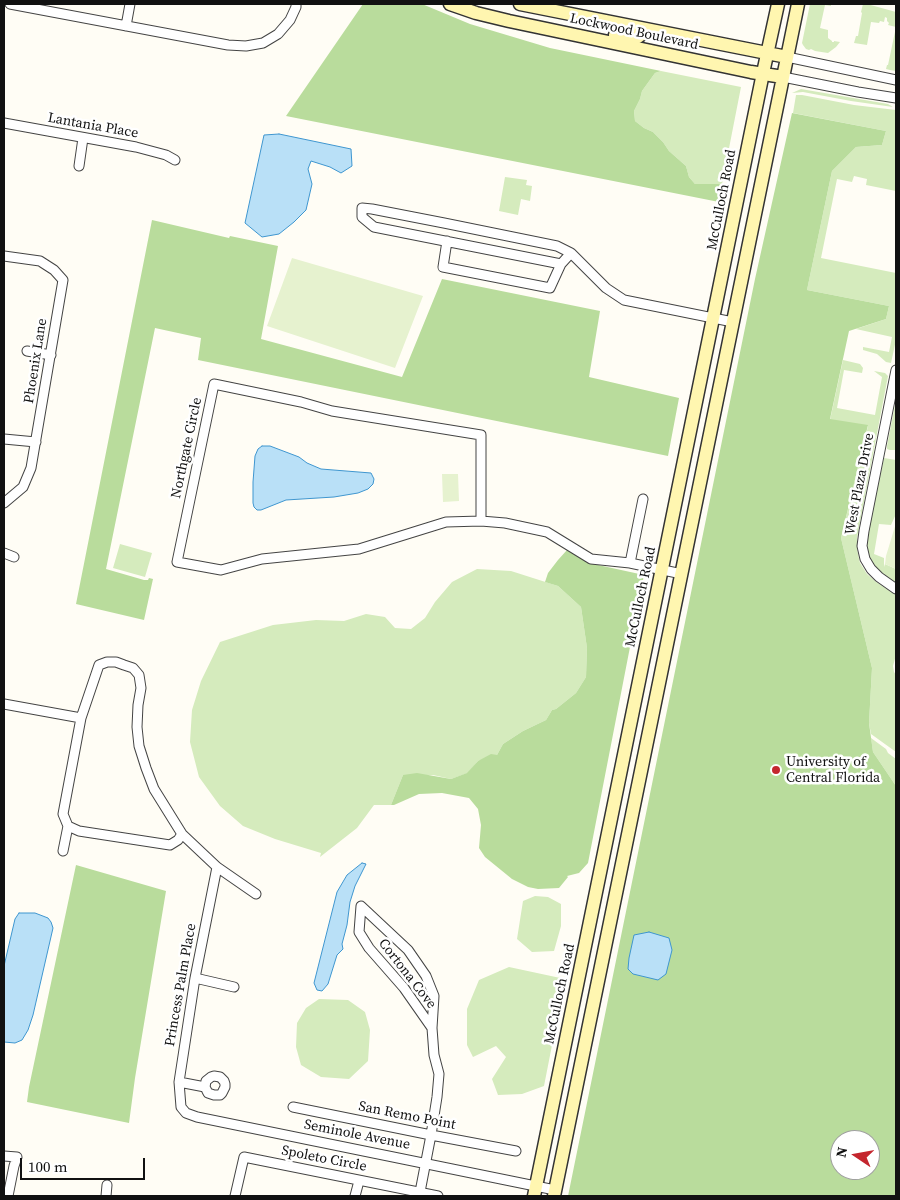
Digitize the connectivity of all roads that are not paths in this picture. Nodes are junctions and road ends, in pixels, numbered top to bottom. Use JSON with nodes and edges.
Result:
{"nodes":[{"id":1,"x":10,"y":4,"type":"edge"},
{"id":2,"x":130,"y":4,"type":"edge"},
{"id":3,"x":296,"y":4,"type":"edge"},
{"id":4,"x":450,"y":4,"type":"edge"},
{"id":5,"x":520,"y":4,"type":"edge"},
{"id":6,"x":778,"y":4,"type":"edge"},
{"id":7,"x":798,"y":4,"type":"edge"},
{"id":8,"x":623,"y":24,"type":"junction"},
{"id":9,"x":126,"y":26,"type":"junction"},
{"id":10,"x":548,"y":29,"type":"junction"},
{"id":11,"x":645,"y":29,"type":"junction"},
{"id":12,"x":571,"y":34,"type":"junction"},
{"id":13,"x":767,"y":54,"type":"junction"},
{"id":14,"x":787,"y":58,"type":"junction"},
{"id":15,"x":763,"y":73,"type":"junction"},
{"id":16,"x":784,"y":77,"type":"junction"},
{"id":17,"x":896,"y":80,"type":"edge"},
{"id":18,"x":896,"y":98,"type":"edge"},
{"id":19,"x":4,"y":123,"type":"edge"},
{"id":20,"x":83,"y":138,"type":"junction"},
{"id":21,"x":175,"y":160,"type":"dead end"},
{"id":22,"x":79,"y":166,"type":"dead end"},
{"id":23,"x":447,"y":241,"type":"junction"},
{"id":24,"x":571,"y":253,"type":"junction"},
{"id":25,"x":4,"y":256,"type":"edge"},
{"id":26,"x":561,"y":264,"type":"junction"},
{"id":27,"x":713,"y":319,"type":"junction"},
{"id":28,"x":733,"y":322,"type":"junction"},
{"id":29,"x":27,"y":351,"type":"dead end"},
{"id":30,"x":51,"y":355,"type":"junction"},
{"id":31,"x":896,"y":370,"type":"edge"},
{"id":32,"x":4,"y":438,"type":"edge"},
{"id":33,"x":36,"y":442,"type":"junction"},
{"id":34,"x":643,"y":499,"type":"dead end"},
{"id":35,"x":4,"y":503,"type":"edge"},
{"id":36,"x":481,"y":521,"type":"junction"},
{"id":37,"x":4,"y":553,"type":"edge"},
{"id":38,"x":14,"y":556,"type":"dead end"},
{"id":39,"x":630,"y":563,"type":"junction"},
{"id":40,"x":662,"y":570,"type":"junction"},
{"id":41,"x":682,"y":574,"type":"junction"},
{"id":42,"x":896,"y":588,"type":"edge"},
{"id":43,"x":4,"y":704,"type":"edge"},
{"id":44,"x":81,"y":718,"type":"junction"},
{"id":45,"x":68,"y":826,"type":"junction"},
{"id":46,"x":182,"y":834,"type":"junction"},
{"id":47,"x":63,"y":851,"type":"dead end"},
{"id":48,"x":217,"y":867,"type":"junction"},
{"id":49,"x":256,"y":894,"type":"dead end"},
{"id":50,"x":195,"y":978,"type":"junction"},
{"id":51,"x":234,"y":987,"type":"dead end"},
{"id":52,"x":432,"y":1028,"type":"junction"},
{"id":53,"x":179,"y":1082,"type":"junction"},
{"id":54,"x":205,"y":1087,"type":"dead end"},
{"id":55,"x":293,"y":1107,"type":"dead end"},
{"id":56,"x":431,"y":1135,"type":"junction"},
{"id":57,"x":516,"y":1151,"type":"dead end"},
{"id":58,"x":4,"y":1156,"type":"edge"},
{"id":59,"x":426,"y":1163,"type":"junction"},
{"id":60,"x":359,"y":1181,"type":"junction"},
{"id":61,"x":107,"y":1185,"type":"dead end"},
{"id":62,"x":535,"y":1191,"type":"edge"},
{"id":63,"x":420,"y":1192,"type":"junction"},
{"id":64,"x":554,"y":1193,"type":"edge"},
{"id":65,"x":8,"y":1196,"type":"edge"},
{"id":66,"x":106,"y":1196,"type":"edge"},
{"id":67,"x":235,"y":1196,"type":"edge"},
{"id":68,"x":355,"y":1196,"type":"edge"},
{"id":69,"x":438,"y":1196,"type":"edge"}],
"edges":[{"from":1,"to":9,"type":"street"},
{"from":2,"to":9,"type":"street"},
{"from":3,"to":9,"type":"street"},
{"from":4,"to":10,"type":"main road","name":"Lockwood Boulevard"},
{"from":5,"to":8,"type":"main road","name":"Lockwood Boulevard"},
{"from":6,"to":13,"type":"main road","name":"McCulloch Road"},
{"from":7,"to":14,"type":"main road"},
{"from":8,"to":10,"type":"main road"},
{"from":8,"to":11,"type":"main road","name":"Lockwood Boulevard"},
{"from":10,"to":12,"type":"main road","name":"Lockwood Boulevard"},
{"from":11,"to":12,"type":"main road"},
{"from":11,"to":13,"type":"main road","name":"Lockwood Boulevard"},
{"from":12,"to":15,"type":"main road","name":"Lockwood Boulevard"},
{"from":13,"to":14,"type":"main road","name":"Lockwood Boulevard"},
{"from":13,"to":15,"type":"main road","name":"McCulloch Road"},
{"from":14,"to":16,"type":"main road"},
{"from":14,"to":17,"type":"street"},
{"from":15,"to":16,"type":"main road","name":"Lockwood Boulevard"},
{"from":15,"to":27,"type":"main road","name":"McCulloch Road"},
{"from":16,"to":18,"type":"street"},
{"from":16,"to":28,"type":"main road"},
{"from":19,"to":20,"type":"street","name":"Lantania Place"},
{"from":20,"to":21,"type":"street","name":"Lantania Place"},
{"from":20,"to":22,"type":"street"},
{"from":23,"to":24,"type":"street"},
{"from":23,"to":26,"type":"street"},
{"from":23,"to":26,"type":"street"},
{"from":24,"to":26,"type":"street"},
{"from":24,"to":27,"type":"street"},
{"from":25,"to":30,"type":"street","name":"Phoenix Lane"},
{"from":27,"to":28,"type":"street"},
{"from":27,"to":40,"type":"main road","name":"McCulloch Road"},
{"from":28,"to":41,"type":"main road"},
{"from":29,"to":30,"type":"street"},
{"from":30,"to":33,"type":"street","name":"Phoenix Lane"},
{"from":31,"to":42,"type":"street","name":"West Plaza Drive"},
{"from":32,"to":33,"type":"street"},
{"from":33,"to":35,"type":"street","name":"Phoenix Lane"},
{"from":34,"to":39,"type":"street"},
{"from":36,"to":36,"type":"street","name":"Northgate Circle"},
{"from":36,"to":39,"type":"street","name":"Northgate Circle"},
{"from":37,"to":38,"type":"street"},
{"from":39,"to":40,"type":"street","name":"Northgate Circle"},
{"from":40,"to":41,"type":"street","name":"Northgate Circle"},
{"from":40,"to":62,"type":"main road","name":"McCulloch Road"},
{"from":41,"to":64,"type":"main road"},
{"from":43,"to":44,"type":"street"},
{"from":44,"to":45,"type":"street"},
{"from":44,"to":46,"type":"street"},
{"from":45,"to":46,"type":"street"},
{"from":45,"to":47,"type":"street"},
{"from":46,"to":48,"type":"street"},
{"from":48,"to":49,"type":"street"},
{"from":48,"to":50,"type":"street","name":"Princess Palm Place"},
{"from":50,"to":51,"type":"street"},
{"from":50,"to":53,"type":"street","name":"Princess Palm Place"},
{"from":52,"to":52,"type":"street","name":"Cortona Cove"},
{"from":52,"to":56,"type":"street","name":"Cortona Cove"},
{"from":53,"to":54,"type":"street"},
{"from":53,"to":59,"type":"street","name":"Seminole Avenue"},
{"from":55,"to":56,"type":"street","name":"San Remo Point"},
{"from":56,"to":57,"type":"street","name":"San Remo Point"},
{"from":56,"to":59,"type":"street","name":"Cortona Cove"},
{"from":58,"to":65,"type":"street"},
{"from":59,"to":62,"type":"street","name":"Seminole Avenue"},
{"from":59,"to":63,"type":"street","name":"Cortona Cove"},
{"from":60,"to":63,"type":"street","name":"Spoleto Circle"},
{"from":60,"to":67,"type":"street","name":"Spoleto Circle"},
{"from":60,"to":68,"type":"street"},
{"from":61,"to":66,"type":"street"},
{"from":62,"to":64,"type":"street","name":"Seminole Avenue"},
{"from":63,"to":69,"type":"street","name":"Spoleto Circle"}]}
